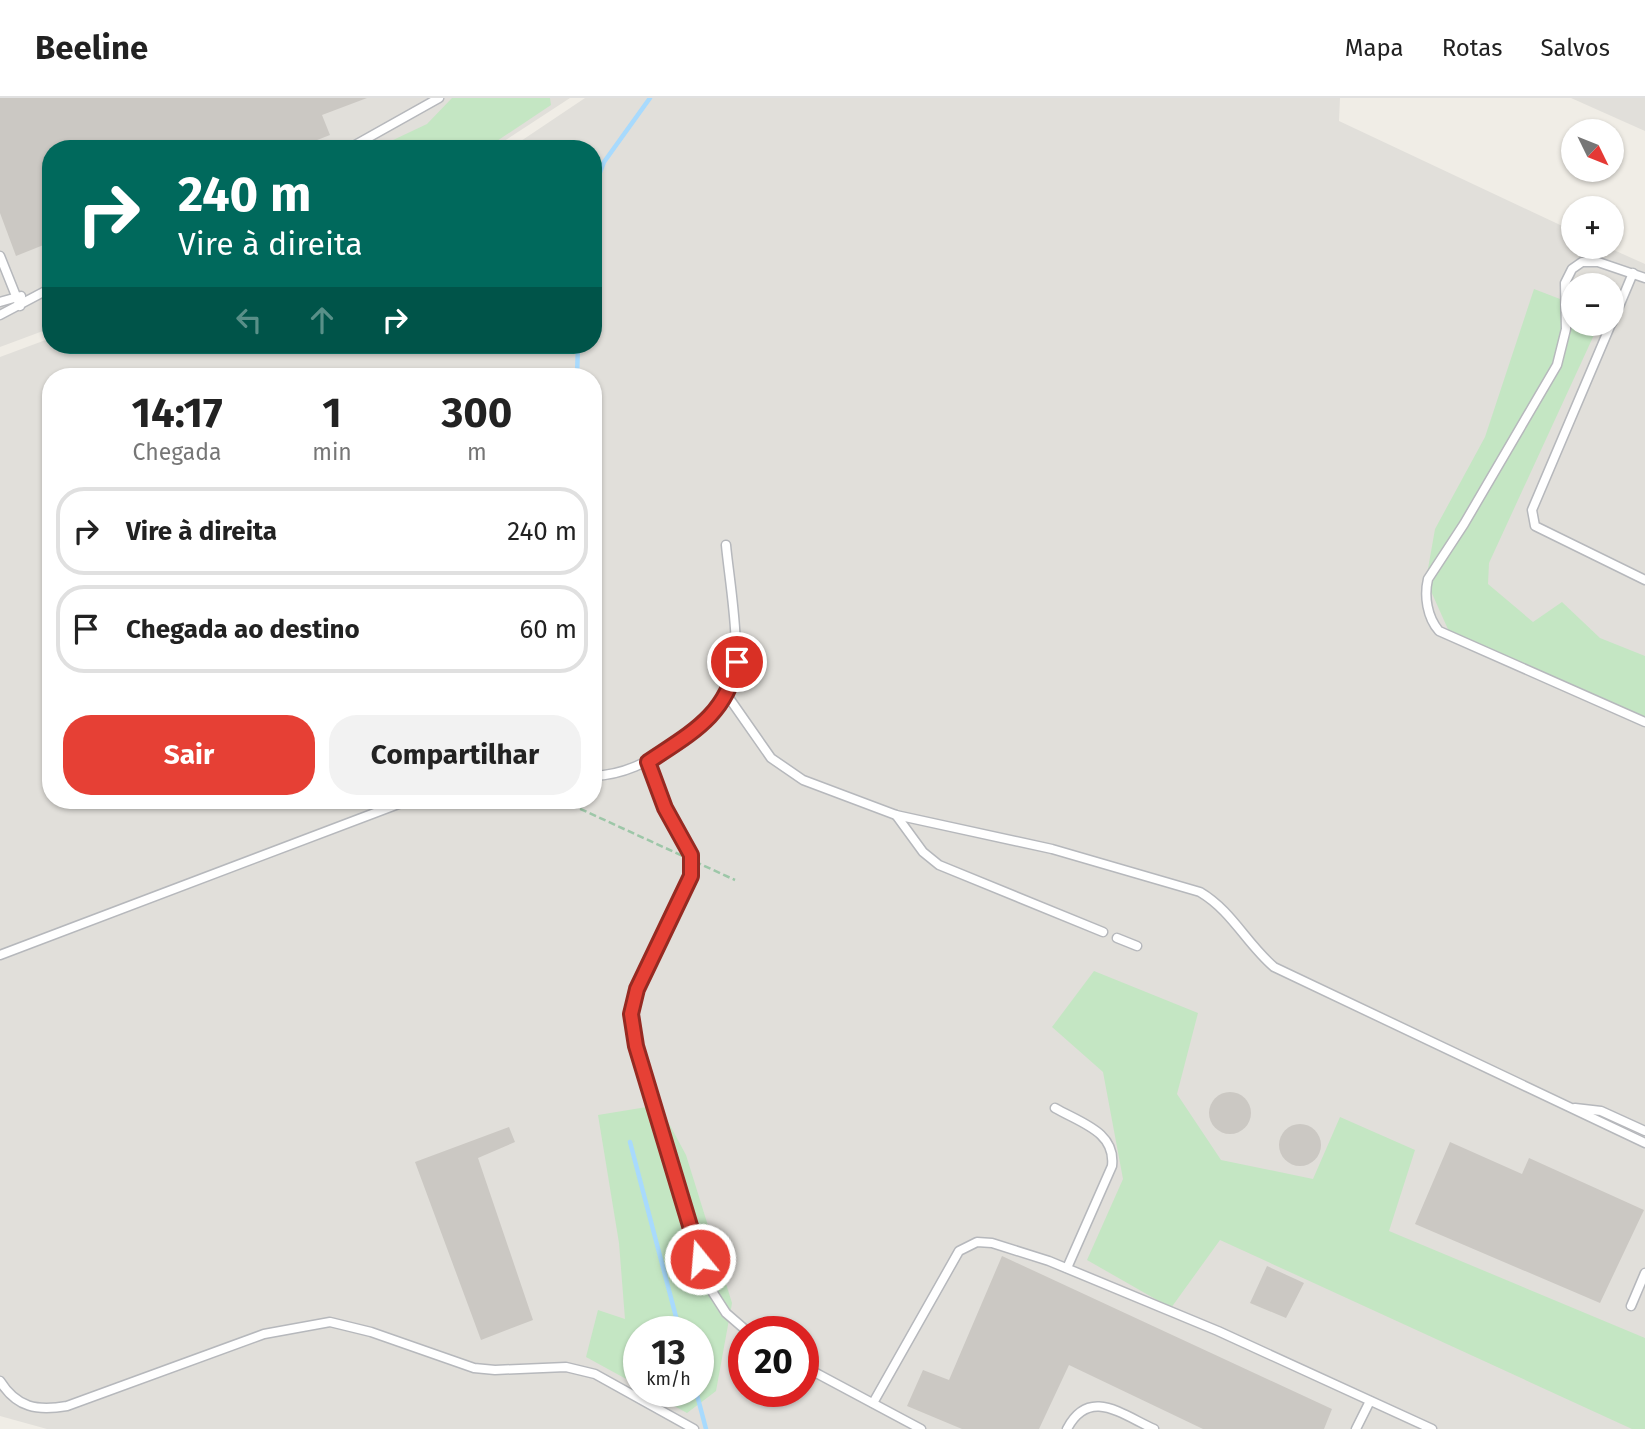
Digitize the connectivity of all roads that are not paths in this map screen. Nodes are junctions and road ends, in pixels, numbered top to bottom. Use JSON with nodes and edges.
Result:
{"nodes":[{"id":1,"x":439,"y":98,"type":"edge"},
{"id":2,"x":364,"y":140,"type":"edge"},
{"id":3,"x":0,"y":257,"type":"edge"},
{"id":4,"x":1633,"y":273,"type":"junction"},
{"id":5,"x":1645,"y":278,"type":"edge"},
{"id":6,"x":42,"y":292,"type":"edge"},
{"id":7,"x":1624,"y":294,"type":"edge"},
{"id":8,"x":15,"y":296,"type":"junction"},
{"id":9,"x":31,"y":297,"type":"junction"},
{"id":10,"x":0,"y":302,"type":"edge"},
{"id":11,"x":20,"y":306,"type":"junction"},
{"id":12,"x":0,"y":315,"type":"edge"},
{"id":13,"x":1606,"y":336,"type":"edge"},
{"id":14,"x":726,"y":545,"type":"dead end"},
{"id":15,"x":1645,"y":580,"type":"edge"},
{"id":16,"x":727,"y":695,"type":"junction"},
{"id":17,"x":1645,"y":722,"type":"edge"},
{"id":18,"x":648,"y":762,"type":"junction"},
{"id":19,"x":602,"y":776,"type":"edge"},
{"id":20,"x":385,"y":809,"type":"edge"},
{"id":21,"x":896,"y":815,"type":"junction"},
{"id":22,"x":1103,"y":932,"type":"dead end"},
{"id":23,"x":1117,"y":938,"type":"dead end"},
{"id":24,"x":1137,"y":946,"type":"dead end"},
{"id":25,"x":0,"y":955,"type":"edge"},
{"id":26,"x":1566,"y":1106,"type":"junction"},
{"id":27,"x":1055,"y":1108,"type":"dead end"},
{"id":28,"x":1645,"y":1131,"type":"edge"},
{"id":29,"x":1645,"y":1143,"type":"edge"},
{"id":30,"x":1067,"y":1268,"type":"junction"},
{"id":31,"x":1645,"y":1273,"type":"edge"},
{"id":32,"x":1631,"y":1306,"type":"dead end"},
{"id":33,"x":729,"y":1316,"type":"edge"},
{"id":34,"x":819,"y":1374,"type":"edge"},
{"id":35,"x":0,"y":1381,"type":"edge"},
{"id":36,"x":1370,"y":1401,"type":"junction"},
{"id":37,"x":873,"y":1403,"type":"junction"},
{"id":38,"x":692,"y":1427,"type":"edge"},
{"id":39,"x":921,"y":1429,"type":"edge"},
{"id":40,"x":1067,"y":1429,"type":"edge"},
{"id":41,"x":1154,"y":1429,"type":"edge"},
{"id":42,"x":1356,"y":1429,"type":"edge"},
{"id":43,"x":1432,"y":1429,"type":"edge"}],
"edges":[{"from":1,"to":2,"type":"lane"},
{"from":3,"to":8,"type":"lane"},
{"from":4,"to":5,"type":"lane"},
{"from":4,"to":7,"type":"lane"},
{"from":4,"to":17,"type":"lane"},
{"from":6,"to":9,"type":"lane"},
{"from":8,"to":9,"type":"lane"},
{"from":8,"to":10,"type":"lane"},
{"from":8,"to":11,"type":"lane"},
{"from":9,"to":11,"type":"lane"},
{"from":11,"to":12,"type":"lane"},
{"from":13,"to":15,"type":"lane"},
{"from":14,"to":16,"type":"lane"},
{"from":16,"to":18,"type":"lane"},
{"from":16,"to":21,"type":"lane"},
{"from":18,"to":19,"type":"lane"},
{"from":18,"to":33,"type":"lane"},
{"from":20,"to":25,"type":"lane"},
{"from":21,"to":22,"type":"lane"},
{"from":21,"to":26,"type":"lane"},
{"from":23,"to":24,"type":"lane"},
{"from":26,"to":28,"type":"lane"},
{"from":26,"to":29,"type":"lane"},
{"from":27,"to":30,"type":"lane"},
{"from":30,"to":36,"type":"lane"},
{"from":30,"to":37,"type":"lane"},
{"from":31,"to":32,"type":"lane"},
{"from":34,"to":37,"type":"lane"},
{"from":35,"to":38,"type":"lane"},
{"from":36,"to":42,"type":"lane"},
{"from":36,"to":43,"type":"lane"},
{"from":37,"to":39,"type":"lane"},
{"from":40,"to":41,"type":"lane"}]}
